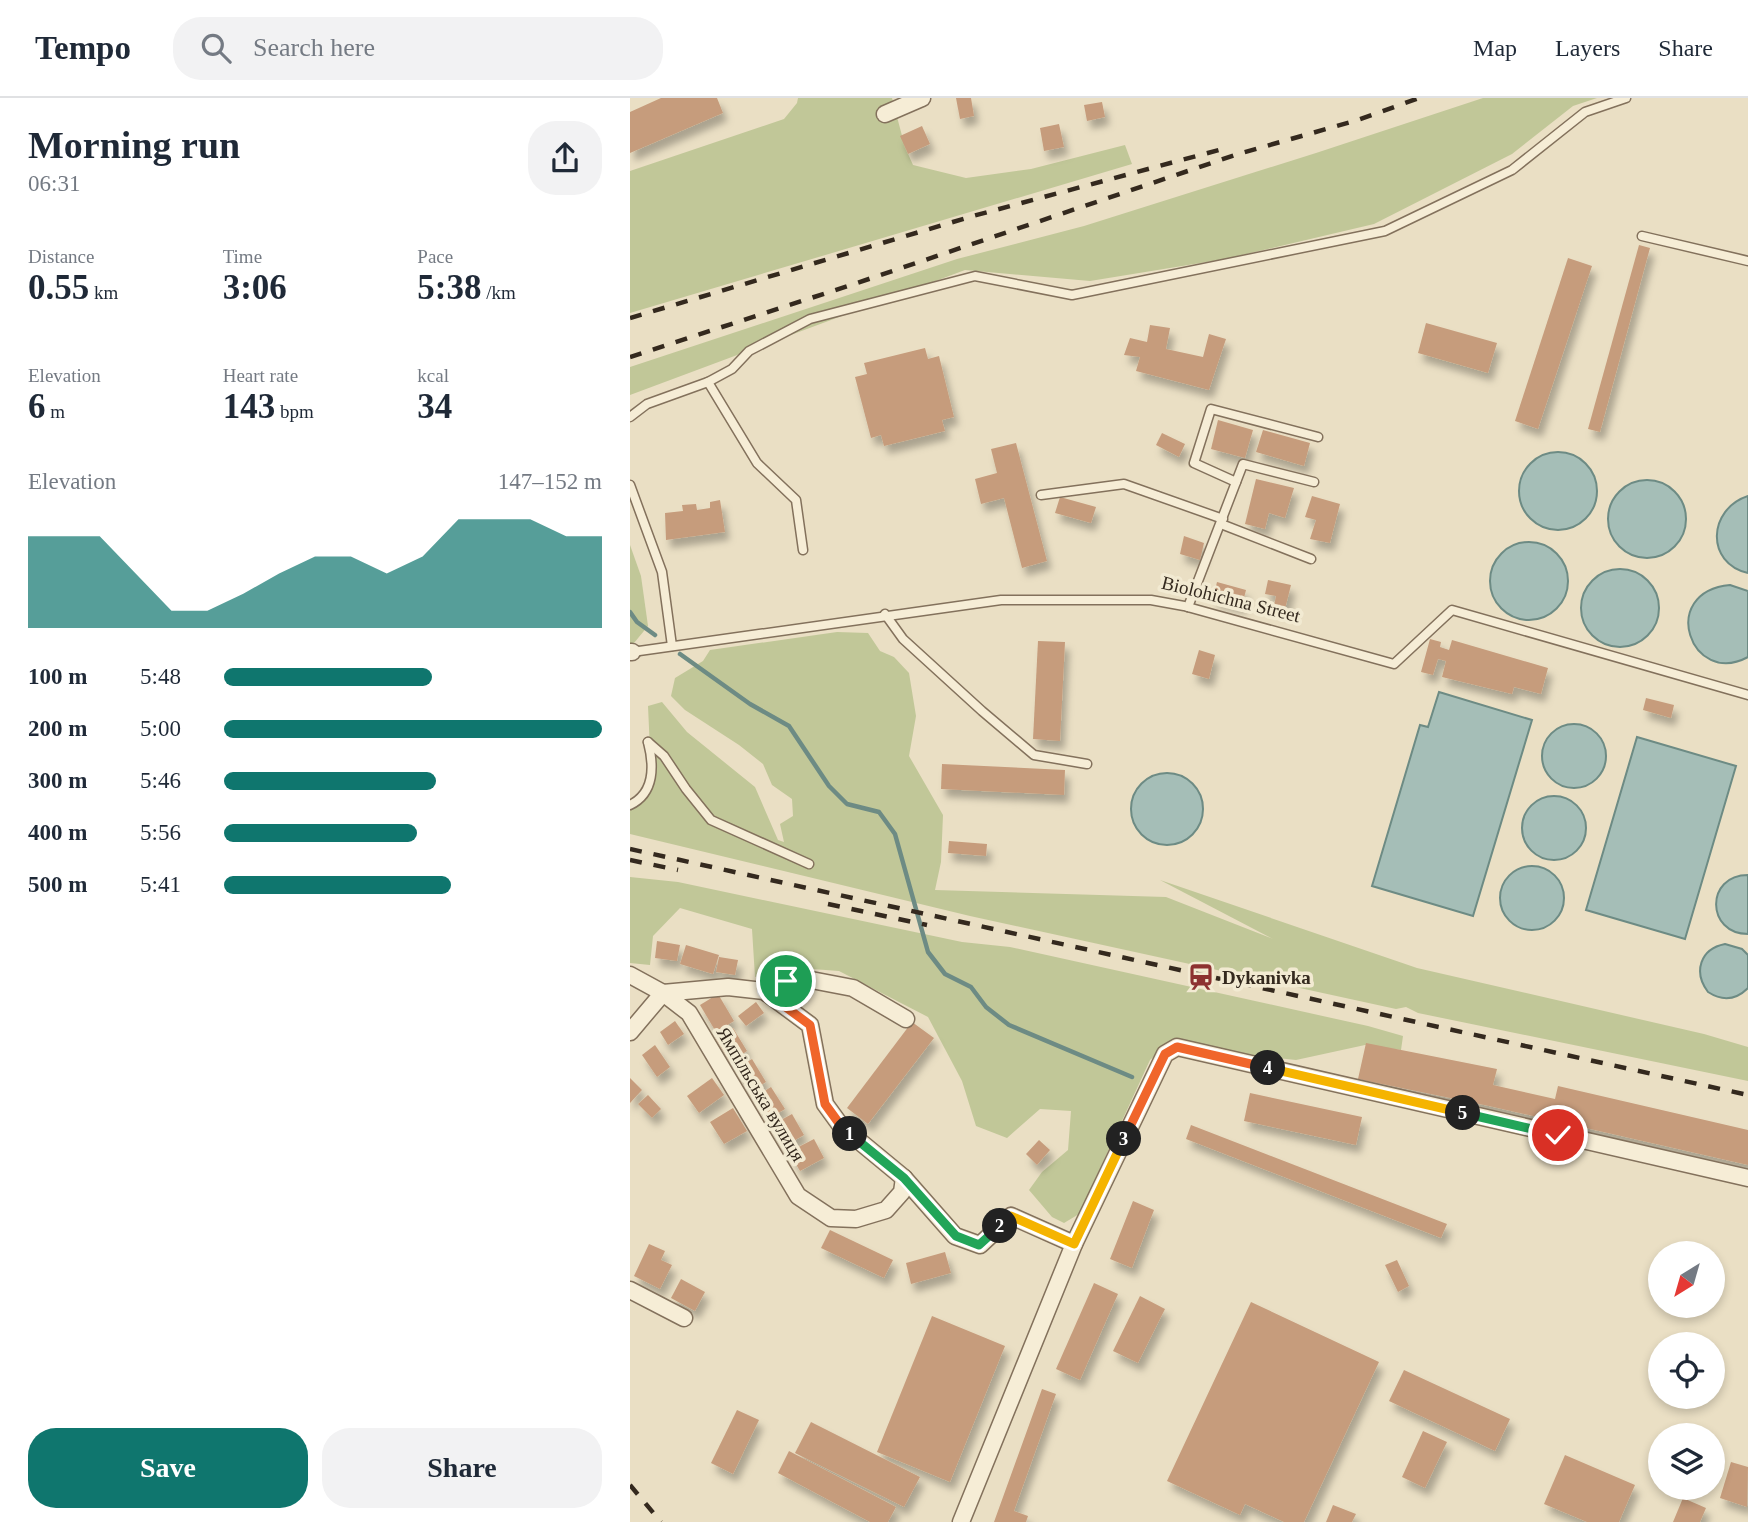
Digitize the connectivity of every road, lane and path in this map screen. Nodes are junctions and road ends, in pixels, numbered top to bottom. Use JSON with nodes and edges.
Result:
{"nodes":[{"id":1,"x":922,"y":98,"type":"edge"},
{"id":2,"x":1626,"y":98,"type":"edge"},
{"id":3,"x":884,"y":114,"type":"dead end"},
{"id":4,"x":1643,"y":236,"type":"dead end"},
{"id":5,"x":1748,"y":261,"type":"edge"},
{"id":6,"x":708,"y":382,"type":"junction"},
{"id":7,"x":630,"y":417,"type":"edge"},
{"id":8,"x":1318,"y":437,"type":"dead end"},
{"id":9,"x":1236,"y":482,"type":"junction"},
{"id":10,"x":1314,"y":482,"type":"dead end"},
{"id":11,"x":630,"y":485,"type":"edge"},
{"id":12,"x":1041,"y":495,"type":"dead end"},
{"id":13,"x":1222,"y":521,"type":"junction"},
{"id":14,"x":803,"y":550,"type":"dead end"},
{"id":15,"x":1311,"y":559,"type":"dead end"},
{"id":16,"x":1188,"y":607,"type":"junction"},
{"id":17,"x":885,"y":614,"type":"junction"},
{"id":18,"x":672,"y":646,"type":"junction"},
{"id":19,"x":631,"y":652,"type":"edge"},
{"id":20,"x":1748,"y":695,"type":"edge"},
{"id":21,"x":1087,"y":764,"type":"dead end"},
{"id":22,"x":630,"y":805,"type":"edge"},
{"id":23,"x":809,"y":864,"type":"dead end"},
{"id":24,"x":630,"y":975,"type":"edge"},
{"id":25,"x":764,"y":991,"type":"junction"},
{"id":26,"x":663,"y":993,"type":"junction"},
{"id":27,"x":906,"y":1020,"type":"dead end"},
{"id":28,"x":630,"y":1032,"type":"edge"},
{"id":29,"x":904,"y":1178,"type":"junction"},
{"id":30,"x":1748,"y":1178,"type":"edge"},
{"id":31,"x":1074,"y":1244,"type":"junction"},
{"id":32,"x":630,"y":1290,"type":"edge"},
{"id":33,"x":684,"y":1318,"type":"dead end"},
{"id":34,"x":961,"y":1522,"type":"edge"}],
"edges":[{"from":1,"to":3,"type":"street"},
{"from":2,"to":6,"type":"lane"},
{"from":4,"to":5,"type":"lane"},
{"from":6,"to":7,"type":"lane"},
{"from":6,"to":14,"type":"lane"},
{"from":8,"to":9,"type":"lane"},
{"from":9,"to":10,"type":"lane"},
{"from":9,"to":13,"type":"lane"},
{"from":11,"to":18,"type":"lane"},
{"from":12,"to":13,"type":"lane"},
{"from":13,"to":15,"type":"lane"},
{"from":13,"to":16,"type":"lane"},
{"from":16,"to":17,"type":"lane","name":"Biolohichna Street"},
{"from":16,"to":20,"type":"lane","name":"Biolohichna Street"},
{"from":17,"to":18,"type":"lane","name":"Biolohichna Street"},
{"from":17,"to":21,"type":"lane"},
{"from":18,"to":19,"type":"lane","name":"Biolohichna Street"},
{"from":22,"to":23,"type":"lane"},
{"from":24,"to":26,"type":"street","name":"Ямпільська вулиця"},
{"from":25,"to":26,"type":"street"},
{"from":25,"to":27,"type":"street"},
{"from":25,"to":29,"type":"street"},
{"from":26,"to":28,"type":"street"},
{"from":26,"to":29,"type":"street","name":"Ямпільська вулиця"},
{"from":29,"to":31,"type":"street"},
{"from":30,"to":31,"type":"street"},
{"from":31,"to":34,"type":"street"},
{"from":32,"to":33,"type":"street"}]}
